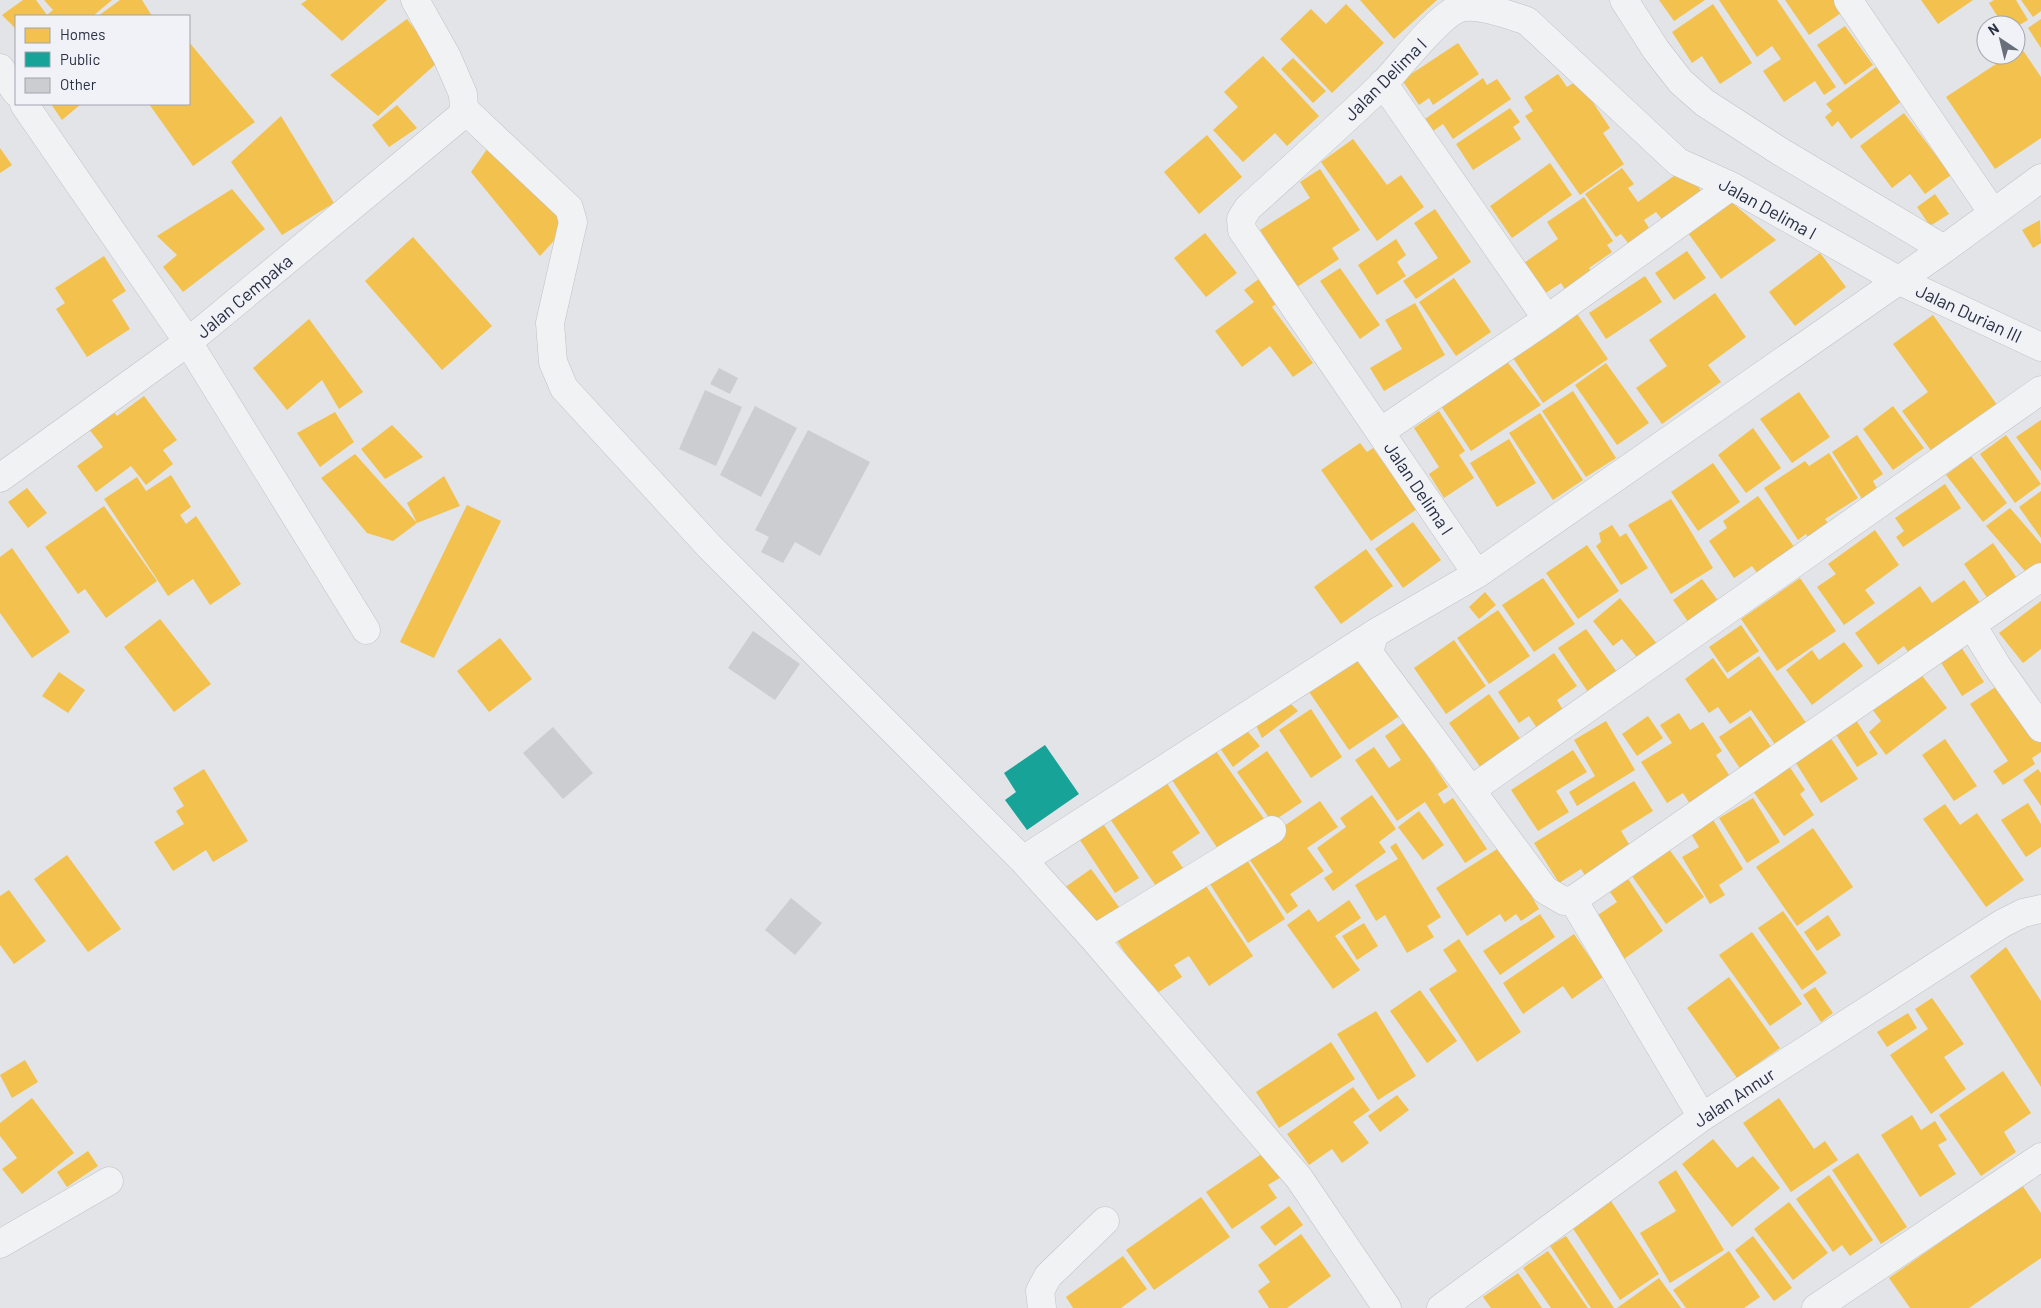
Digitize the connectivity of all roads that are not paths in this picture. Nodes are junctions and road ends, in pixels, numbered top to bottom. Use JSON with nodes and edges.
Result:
{"nodes":[{"id":1,"x":415,"y":0,"type":"edge"},
{"id":2,"x":1624,"y":0,"type":"edge"},
{"id":3,"x":1848,"y":0,"type":"edge"},
{"id":4,"x":0,"y":68,"type":"edge"},
{"id":5,"x":1384,"y":83,"type":"junction"},
{"id":6,"x":15,"y":90,"type":"edge"},
{"id":7,"x":463,"y":102,"type":"junction"},
{"id":8,"x":25,"y":105,"type":"edge"},
{"id":9,"x":2041,"y":178,"type":"edge"},
{"id":10,"x":1731,"y":186,"type":"junction"},
{"id":11,"x":1993,"y":213,"type":"junction"},
{"id":12,"x":1944,"y":249,"type":"junction"},
{"id":13,"x":1898,"y":280,"type":"junction"},
{"id":14,"x":1547,"y":319,"type":"junction"},
{"id":15,"x":188,"y":342,"type":"junction"},
{"id":16,"x":2041,"y":347,"type":"edge"},
{"id":17,"x":2041,"y":390,"type":"edge"},
{"id":18,"x":1380,"y":432,"type":"junction"},
{"id":19,"x":0,"y":478,"type":"edge"},
{"id":20,"x":1477,"y":574,"type":"junction"},
{"id":21,"x":2041,"y":577,"type":"edge"},
{"id":22,"x":1972,"y":625,"type":"junction"},
{"id":23,"x":366,"y":630,"type":"dead end"},
{"id":24,"x":1377,"y":632,"type":"junction"},
{"id":25,"x":2041,"y":728,"type":"edge"},
{"id":26,"x":1471,"y":790,"type":"junction"},
{"id":27,"x":1272,"y":830,"type":"dead end"},
{"id":28,"x":1023,"y":860,"type":"junction"},
{"id":29,"x":1572,"y":900,"type":"junction"},
{"id":30,"x":2041,"y":908,"type":"edge"},
{"id":31,"x":1094,"y":939,"type":"junction"},
{"id":32,"x":1702,"y":1117,"type":"junction"},
{"id":33,"x":2041,"y":1157,"type":"edge"},
{"id":34,"x":109,"y":1181,"type":"dead end"},
{"id":35,"x":1105,"y":1221,"type":"dead end"},
{"id":36,"x":0,"y":1244,"type":"edge"},
{"id":37,"x":1042,"y":1308,"type":"edge"},
{"id":38,"x":1387,"y":1308,"type":"edge"},
{"id":39,"x":1441,"y":1308,"type":"edge"},
{"id":40,"x":1816,"y":1308,"type":"edge"}],
"edges":[{"from":1,"to":7,"type":"street"},
{"from":2,"to":12,"type":"street"},
{"from":3,"to":11,"type":"street"},
{"from":4,"to":6,"type":"street"},
{"from":5,"to":10,"type":"street","name":"Jalan Delima I"},
{"from":5,"to":14,"type":"street"},
{"from":5,"to":18,"type":"street","name":"Jalan Delima I"},
{"from":7,"to":15,"type":"street","name":"Jalan Cempaka"},
{"from":7,"to":28,"type":"street"},
{"from":8,"to":15,"type":"street"},
{"from":9,"to":11,"type":"street"},
{"from":10,"to":13,"type":"street","name":"Jalan Delima I"},
{"from":10,"to":14,"type":"street"},
{"from":11,"to":12,"type":"street"},
{"from":12,"to":13,"type":"street"},
{"from":13,"to":16,"type":"street","name":"Jalan Durian III"},
{"from":13,"to":20,"type":"street"},
{"from":14,"to":18,"type":"street"},
{"from":15,"to":19,"type":"street","name":"Jalan Cempaka"},
{"from":15,"to":23,"type":"street"},
{"from":17,"to":26,"type":"street"},
{"from":18,"to":20,"type":"street","name":"Jalan Delima I"},
{"from":20,"to":24,"type":"street"},
{"from":21,"to":22,"type":"street"},
{"from":22,"to":25,"type":"street"},
{"from":22,"to":29,"type":"street"},
{"from":24,"to":26,"type":"street"},
{"from":24,"to":28,"type":"street"},
{"from":26,"to":29,"type":"street"},
{"from":27,"to":31,"type":"street"},
{"from":28,"to":31,"type":"street"},
{"from":29,"to":32,"type":"street"},
{"from":30,"to":32,"type":"street","name":"Jalan Annur"},
{"from":31,"to":38,"type":"street"},
{"from":32,"to":39,"type":"street","name":"Jalan Annur"},
{"from":33,"to":40,"type":"street"},
{"from":34,"to":36,"type":"street"},
{"from":35,"to":37,"type":"street"}]}
